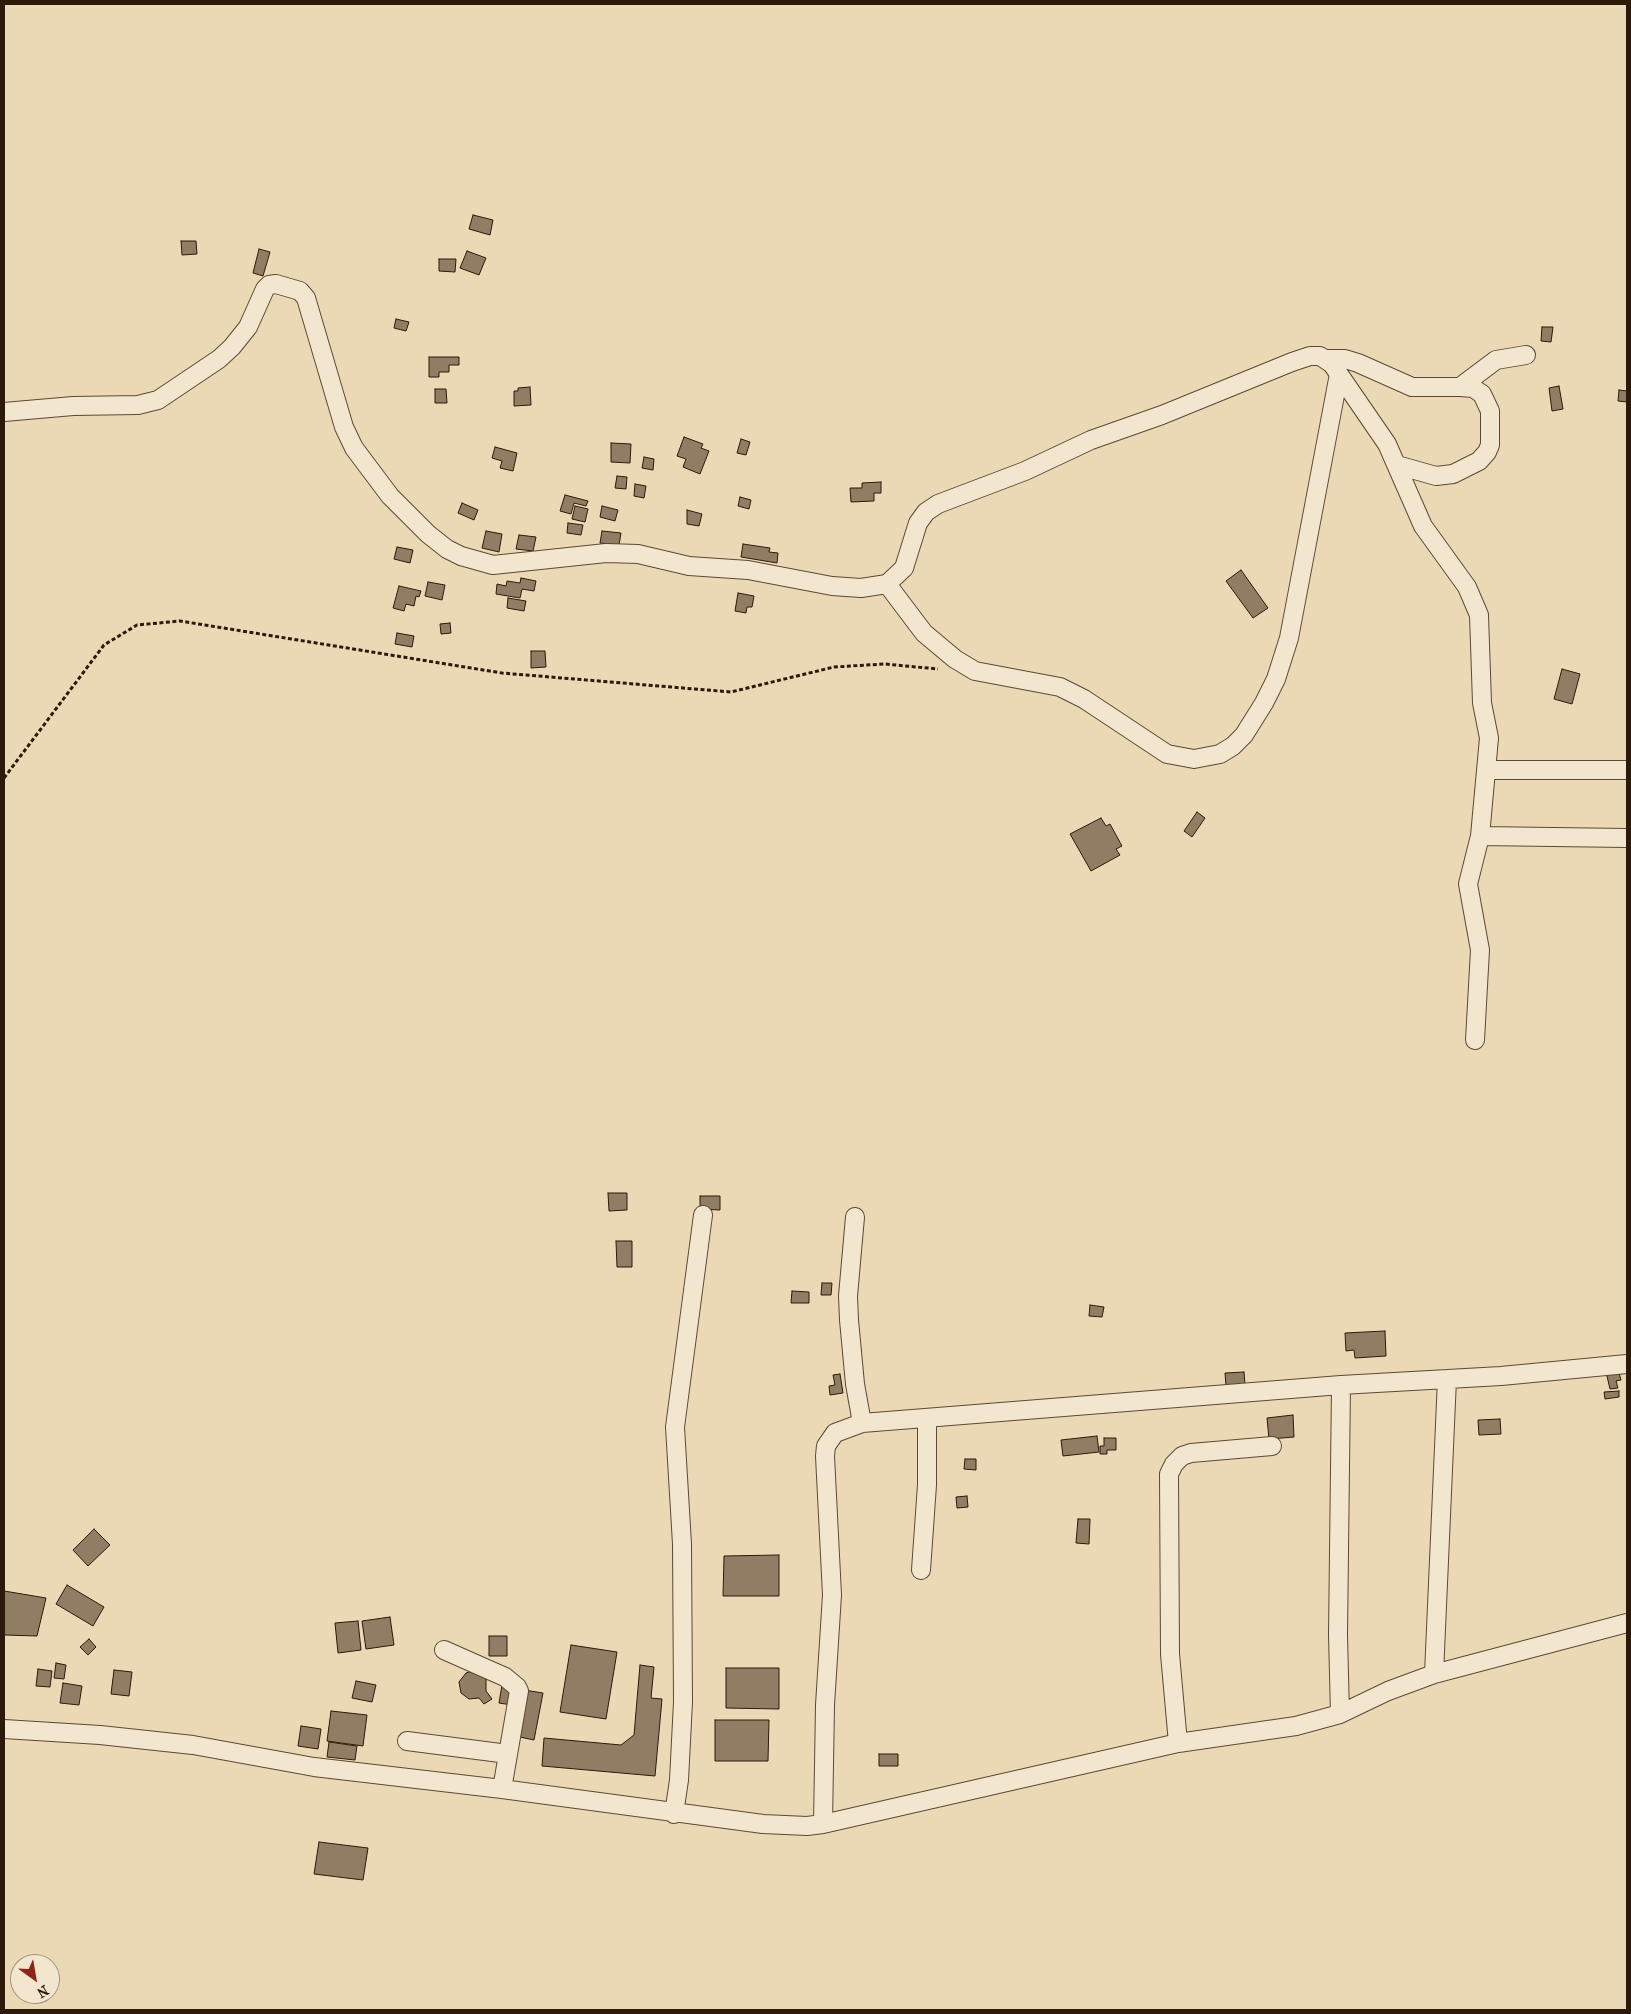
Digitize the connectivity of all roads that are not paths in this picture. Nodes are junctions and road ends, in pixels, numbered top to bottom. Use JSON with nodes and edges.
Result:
{"nodes":[{"id":1,"x":1526,"y":355,"type":"dead end"},
{"id":2,"x":1327,"y":359,"type":"junction"},
{"id":3,"x":1339,"y":374,"type":"junction"},
{"id":4,"x":1460,"y":387,"type":"junction"},
{"id":5,"x":4,"y":412,"type":"edge"},
{"id":6,"x":1397,"y":464,"type":"junction"},
{"id":7,"x":887,"y":584,"type":"junction"},
{"id":8,"x":1486,"y":770,"type":"junction"},
{"id":9,"x":1627,"y":770,"type":"edge"},
{"id":10,"x":1480,"y":836,"type":"junction"},
{"id":11,"x":1627,"y":838,"type":"edge"},
{"id":12,"x":1474,"y":1040,"type":"dead end"},
{"id":13,"x":703,"y":1214,"type":"dead end"},
{"id":14,"x":855,"y":1217,"type":"dead end"},
{"id":15,"x":1627,"y":1364,"type":"edge"},
{"id":16,"x":1447,"y":1379,"type":"junction"},
{"id":17,"x":1341,"y":1385,"type":"junction"},
{"id":18,"x":927,"y":1419,"type":"junction"},
{"id":19,"x":862,"y":1423,"type":"junction"},
{"id":20,"x":1272,"y":1446,"type":"dead end"},
{"id":21,"x":921,"y":1570,"type":"dead end"},
{"id":22,"x":1627,"y":1623,"type":"edge"},
{"id":23,"x":444,"y":1650,"type":"dead end"},
{"id":24,"x":1434,"y":1674,"type":"junction"},
{"id":25,"x":1340,"y":1714,"type":"junction"},
{"id":26,"x":4,"y":1729,"type":"edge"},
{"id":27,"x":407,"y":1741,"type":"dead end"},
{"id":28,"x":1178,"y":1743,"type":"junction"},
{"id":29,"x":508,"y":1754,"type":"junction"},
{"id":30,"x":502,"y":1789,"type":"junction"},
{"id":31,"x":674,"y":1814,"type":"junction"},
{"id":32,"x":823,"y":1824,"type":"junction"}],
"edges":[{"from":1,"to":4,"type":"street"},
{"from":2,"to":3,"type":"street"},
{"from":2,"to":4,"type":"street"},
{"from":2,"to":7,"type":"street"},
{"from":3,"to":6,"type":"street"},
{"from":3,"to":7,"type":"street"},
{"from":4,"to":6,"type":"street"},
{"from":5,"to":7,"type":"street"},
{"from":6,"to":8,"type":"street"},
{"from":8,"to":9,"type":"street"},
{"from":8,"to":10,"type":"street"},
{"from":10,"to":11,"type":"street"},
{"from":10,"to":12,"type":"street"},
{"from":13,"to":31,"type":"street"},
{"from":14,"to":19,"type":"street"},
{"from":15,"to":16,"type":"street"},
{"from":16,"to":17,"type":"street"},
{"from":16,"to":24,"type":"street"},
{"from":17,"to":18,"type":"street"},
{"from":17,"to":25,"type":"street"},
{"from":18,"to":19,"type":"street"},
{"from":18,"to":21,"type":"street"},
{"from":19,"to":32,"type":"street"},
{"from":20,"to":28,"type":"street"},
{"from":22,"to":24,"type":"street"},
{"from":23,"to":29,"type":"street"},
{"from":24,"to":25,"type":"street"},
{"from":25,"to":28,"type":"street"},
{"from":26,"to":30,"type":"street"},
{"from":27,"to":29,"type":"street"},
{"from":28,"to":32,"type":"street"},
{"from":29,"to":30,"type":"street"},
{"from":30,"to":31,"type":"street"},
{"from":31,"to":32,"type":"street"}]}
